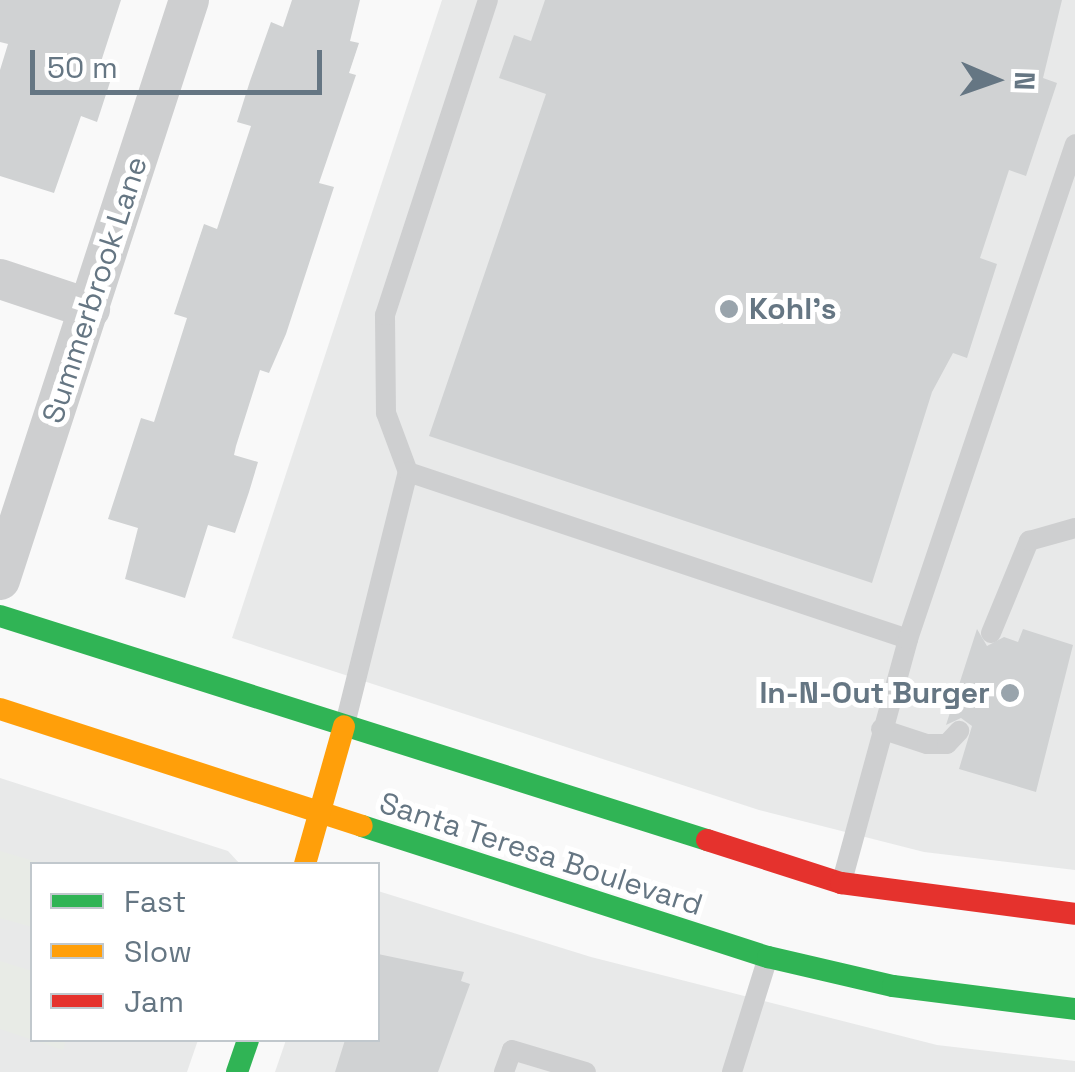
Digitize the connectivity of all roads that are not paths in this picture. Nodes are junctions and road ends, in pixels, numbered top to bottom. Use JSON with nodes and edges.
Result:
{"nodes":[{"id":1,"x":189,"y":0,"type":"edge"},
{"id":2,"x":488,"y":0,"type":"edge"},
{"id":3,"x":1075,"y":144,"type":"edge"},
{"id":4,"x":0,"y":279,"type":"edge"},
{"id":5,"x":90,"y":309,"type":"junction"},
{"id":6,"x":408,"y":472,"type":"junction"},
{"id":7,"x":1075,"y":528,"type":"edge"},
{"id":8,"x":0,"y":580,"type":"edge"},
{"id":9,"x":0,"y":616,"type":"edge"},
{"id":10,"x":992,"y":633,"type":"dead end"},
{"id":11,"x":908,"y":639,"type":"junction"},
{"id":12,"x":0,"y":710,"type":"edge"},
{"id":13,"x":344,"y":726,"type":"junction"},
{"id":14,"x":881,"y":729,"type":"junction"},
{"id":15,"x":960,"y":731,"type":"dead end"},
{"id":16,"x":320,"y":814,"type":"junction"},
{"id":17,"x":306,"y":862,"type":"edge"},
{"id":18,"x":842,"y":883,"type":"junction"},
{"id":19,"x":1075,"y":914,"type":"edge"},
{"id":20,"x":768,"y":957,"type":"junction"},
{"id":21,"x":1075,"y":1010,"type":"edge"},
{"id":22,"x":247,"y":1042,"type":"edge"},
{"id":23,"x":237,"y":1072,"type":"edge"},
{"id":24,"x":504,"y":1072,"type":"edge"},
{"id":25,"x":586,"y":1072,"type":"edge"},
{"id":26,"x":732,"y":1072,"type":"edge"}],
"edges":[{"from":1,"to":5,"type":"street","name":"Summerbrook Lane"},
{"from":2,"to":6,"type":"lane"},
{"from":3,"to":11,"type":"lane"},
{"from":4,"to":5,"type":"street"},
{"from":5,"to":8,"type":"street","name":"Summerbrook Lane"},
{"from":6,"to":11,"type":"lane"},
{"from":6,"to":13,"type":"lane"},
{"from":7,"to":10,"type":"lane"},
{"from":9,"to":13,"type":"main road","name":"Santa Teresa Boulevard"},
{"from":11,"to":14,"type":"lane"},
{"from":12,"to":16,"type":"main road","name":"Santa Teresa Boulevard"},
{"from":13,"to":16,"type":"main road"},
{"from":13,"to":18,"type":"main road","name":"Santa Teresa Boulevard"},
{"from":14,"to":15,"type":"lane"},
{"from":14,"to":18,"type":"lane"},
{"from":16,"to":17,"type":"main road"},
{"from":16,"to":20,"type":"main road","name":"Santa Teresa Boulevard"},
{"from":18,"to":19,"type":"main road","name":"Santa Teresa Boulevard"},
{"from":20,"to":21,"type":"main road","name":"Santa Teresa Boulevard"},
{"from":20,"to":26,"type":"lane"},
{"from":22,"to":23,"type":"main road"},
{"from":24,"to":25,"type":"lane"}]}
